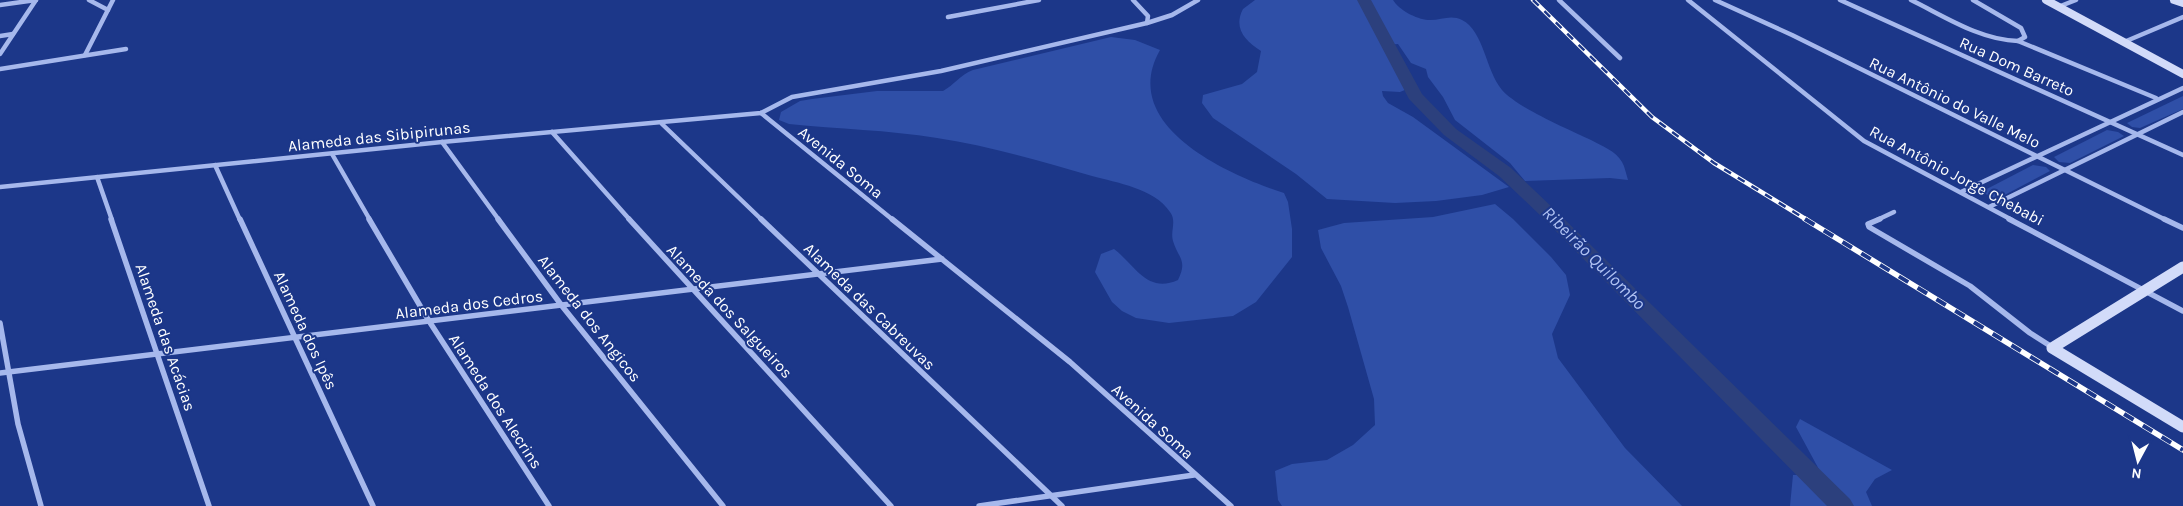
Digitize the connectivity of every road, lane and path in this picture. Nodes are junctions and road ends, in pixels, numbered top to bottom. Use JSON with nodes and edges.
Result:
{"nodes":[{"id":1,"x":36,"y":0,"type":"edge"},
{"id":2,"x":89,"y":0,"type":"edge"},
{"id":3,"x":113,"y":0,"type":"edge"},
{"id":4,"x":1039,"y":0,"type":"edge"},
{"id":5,"x":1132,"y":0,"type":"edge"},
{"id":6,"x":1198,"y":0,"type":"edge"},
{"id":7,"x":1559,"y":0,"type":"edge"},
{"id":8,"x":1688,"y":0,"type":"edge"},
{"id":9,"x":1715,"y":0,"type":"edge"},
{"id":10,"x":1840,"y":0,"type":"edge"},
{"id":11,"x":1912,"y":0,"type":"edge"},
{"id":12,"x":1973,"y":0,"type":"edge"},
{"id":13,"x":2046,"y":0,"type":"edge"},
{"id":14,"x":2076,"y":0,"type":"edge"},
{"id":15,"x":2174,"y":0,"type":"edge"},
{"id":16,"x":2183,"y":3,"type":"edge"},
{"id":17,"x":0,"y":5,"type":"edge"},
{"id":18,"x":2058,"y":7,"type":"junction"},
{"id":19,"x":108,"y":10,"type":"junction"},
{"id":20,"x":948,"y":17,"type":"dead end"},
{"id":21,"x":2183,"y":17,"type":"edge"},
{"id":22,"x":1147,"y":24,"type":"junction"},
{"id":23,"x":13,"y":34,"type":"junction"},
{"id":24,"x":0,"y":36,"type":"edge"},
{"id":25,"x":2018,"y":41,"type":"junction"},
{"id":26,"x":2124,"y":42,"type":"junction"},
{"id":27,"x":126,"y":49,"type":"dead end"},
{"id":28,"x":0,"y":54,"type":"edge"},
{"id":29,"x":84,"y":55,"type":"junction"},
{"id":30,"x":1620,"y":58,"type":"dead end"},
{"id":31,"x":0,"y":69,"type":"edge"},
{"id":32,"x":2183,"y":74,"type":"edge"},
{"id":33,"x":2183,"y":88,"type":"edge"},
{"id":34,"x":2156,"y":98,"type":"junction"},
{"id":35,"x":2183,"y":112,"type":"edge"},
{"id":36,"x":761,"y":113,"type":"junction"},
{"id":37,"x":2113,"y":122,"type":"junction"},
{"id":38,"x":662,"y":124,"type":"junction"},
{"id":39,"x":552,"y":132,"type":"junction"},
{"id":40,"x":2138,"y":134,"type":"junction"},
{"id":41,"x":442,"y":142,"type":"junction"},
{"id":42,"x":332,"y":154,"type":"junction"},
{"id":43,"x":2183,"y":155,"type":"edge"},
{"id":44,"x":2037,"y":156,"type":"junction"},
{"id":45,"x":215,"y":165,"type":"junction"},
{"id":46,"x":2062,"y":169,"type":"junction"},
{"id":47,"x":97,"y":177,"type":"junction"},
{"id":48,"x":0,"y":187,"type":"edge"},
{"id":49,"x":1961,"y":192,"type":"junction"},
{"id":50,"x":1988,"y":206,"type":"junction"},
{"id":51,"x":1894,"y":212,"type":"dead end"},
{"id":52,"x":2183,"y":228,"type":"edge"},
{"id":53,"x":942,"y":259,"type":"junction"},
{"id":54,"x":2183,"y":266,"type":"edge"},
{"id":55,"x":818,"y":274,"type":"junction"},
{"id":56,"x":691,"y":289,"type":"junction"},
{"id":57,"x":2144,"y":290,"type":"junction"},
{"id":58,"x":562,"y":306,"type":"junction"},
{"id":59,"x":2183,"y":311,"type":"edge"},
{"id":60,"x":429,"y":321,"type":"junction"},
{"id":61,"x":0,"y":323,"type":"edge"},
{"id":62,"x":296,"y":338,"type":"junction"},
{"id":63,"x":2052,"y":348,"type":"junction"},
{"id":64,"x":157,"y":355,"type":"junction"},
{"id":65,"x":9,"y":372,"type":"junction"},
{"id":66,"x":0,"y":373,"type":"edge"},
{"id":67,"x":2183,"y":427,"type":"edge"},
{"id":68,"x":1194,"y":475,"type":"junction"},
{"id":69,"x":1052,"y":496,"type":"junction"},
{"id":70,"x":39,"y":504,"type":"edge"},
{"id":71,"x":209,"y":506,"type":"edge"},
{"id":72,"x":373,"y":506,"type":"edge"},
{"id":73,"x":549,"y":506,"type":"edge"},
{"id":74,"x":723,"y":506,"type":"edge"},
{"id":75,"x":891,"y":506,"type":"edge"},
{"id":76,"x":979,"y":506,"type":"edge"},
{"id":77,"x":1062,"y":506,"type":"edge"},
{"id":78,"x":1231,"y":506,"type":"edge"}],
"edges":[{"from":1,"to":17,"type":"street"},
{"from":1,"to":23,"type":"street"},
{"from":2,"to":19,"type":"street"},
{"from":3,"to":19,"type":"street"},
{"from":4,"to":20,"type":"street"},
{"from":5,"to":22,"type":"street"},
{"from":6,"to":22,"type":"street"},
{"from":7,"to":30,"type":"street"},
{"from":8,"to":49,"type":"street","name":"Rua Antônio Jorge Chebabi"},
{"from":9,"to":44,"type":"street","name":"Rua Antônio do Valle Melo"},
{"from":10,"to":37,"type":"street","name":"Rua Dom Barreto"},
{"from":11,"to":25,"type":"street"},
{"from":12,"to":25,"type":"street"},
{"from":13,"to":18,"type":"street"},
{"from":14,"to":18,"type":"street"},
{"from":15,"to":16,"type":"street"},
{"from":18,"to":26,"type":"street"},
{"from":19,"to":29,"type":"street"},
{"from":21,"to":26,"type":"street"},
{"from":22,"to":36,"type":"street"},
{"from":23,"to":24,"type":"street"},
{"from":23,"to":28,"type":"street"},
{"from":25,"to":34,"type":"street"},
{"from":26,"to":32,"type":"street"},
{"from":27,"to":29,"type":"street"},
{"from":29,"to":31,"type":"street"},
{"from":33,"to":34,"type":"street"},
{"from":34,"to":37,"type":"street"},
{"from":35,"to":40,"type":"street"},
{"from":36,"to":38,"type":"street","name":"Alameda das Sibipirunas"},
{"from":36,"to":53,"type":"street","name":"Avenida Soma"},
{"from":37,"to":40,"type":"street","name":"Rua Dom Barreto"},
{"from":37,"to":44,"type":"street"},
{"from":38,"to":39,"type":"street","name":"Alameda das Sibipirunas"},
{"from":38,"to":55,"type":"street","name":"Alameda das Cabreuvas"},
{"from":39,"to":41,"type":"street","name":"Alameda das Sibipirunas"},
{"from":39,"to":56,"type":"street","name":"Alameda dos Salgueiros"},
{"from":40,"to":43,"type":"street","name":"Rua Dom Barreto"},
{"from":40,"to":46,"type":"street"},
{"from":41,"to":42,"type":"street","name":"Alameda das Sibipirunas"},
{"from":41,"to":58,"type":"street","name":"Alameda dos Angicos"},
{"from":42,"to":45,"type":"street","name":"Alameda das Sibipirunas"},
{"from":42,"to":60,"type":"street","name":"Alameda dos Alecrins"},
{"from":44,"to":46,"type":"street","name":"Rua Antônio do Valle Melo"},
{"from":44,"to":49,"type":"street"},
{"from":45,"to":47,"type":"street","name":"Alameda das Sibipirunas"},
{"from":45,"to":62,"type":"street","name":"Alameda dos Ipês"},
{"from":46,"to":50,"type":"street"},
{"from":46,"to":52,"type":"street","name":"Rua Antônio do Valle Melo"},
{"from":47,"to":48,"type":"street","name":"Alameda das Sibipirunas"},
{"from":47,"to":64,"type":"street","name":"Alameda das Acácias"},
{"from":49,"to":50,"type":"street","name":"Rua Antônio Jorge Chebabi"},
{"from":50,"to":57,"type":"street","name":"Rua Antônio Jorge Chebabi"},
{"from":51,"to":63,"type":"street"},
{"from":53,"to":55,"type":"street","name":"Alameda dos Cedros"},
{"from":53,"to":68,"type":"street","name":"Avenida Soma"},
{"from":54,"to":57,"type":"street"},
{"from":55,"to":56,"type":"street","name":"Alameda dos Cedros"},
{"from":55,"to":69,"type":"street","name":"Alameda das Cabreuvas"},
{"from":56,"to":58,"type":"street","name":"Alameda dos Cedros"},
{"from":56,"to":75,"type":"street","name":"Alameda dos Salgueiros"},
{"from":57,"to":59,"type":"street","name":"Rua Antônio Jorge Chebabi"},
{"from":57,"to":63,"type":"street"},
{"from":58,"to":60,"type":"street","name":"Alameda dos Cedros"},
{"from":58,"to":74,"type":"street","name":"Alameda dos Angicos"},
{"from":60,"to":62,"type":"street","name":"Alameda dos Cedros"},
{"from":60,"to":73,"type":"street","name":"Alameda dos Alecrins"},
{"from":61,"to":65,"type":"street"},
{"from":62,"to":64,"type":"street","name":"Alameda dos Cedros"},
{"from":62,"to":72,"type":"street","name":"Alameda dos Ipês"},
{"from":63,"to":67,"type":"street"},
{"from":64,"to":65,"type":"street","name":"Alameda dos Cedros"},
{"from":64,"to":71,"type":"street","name":"Alameda das Acácias"},
{"from":65,"to":66,"type":"street","name":"Alameda dos Cedros"},
{"from":65,"to":70,"type":"street"},
{"from":68,"to":69,"type":"street"},
{"from":68,"to":78,"type":"street","name":"Avenida Soma"},
{"from":69,"to":76,"type":"street"},
{"from":69,"to":77,"type":"street","name":"Alameda das Cabreuvas"}]}
